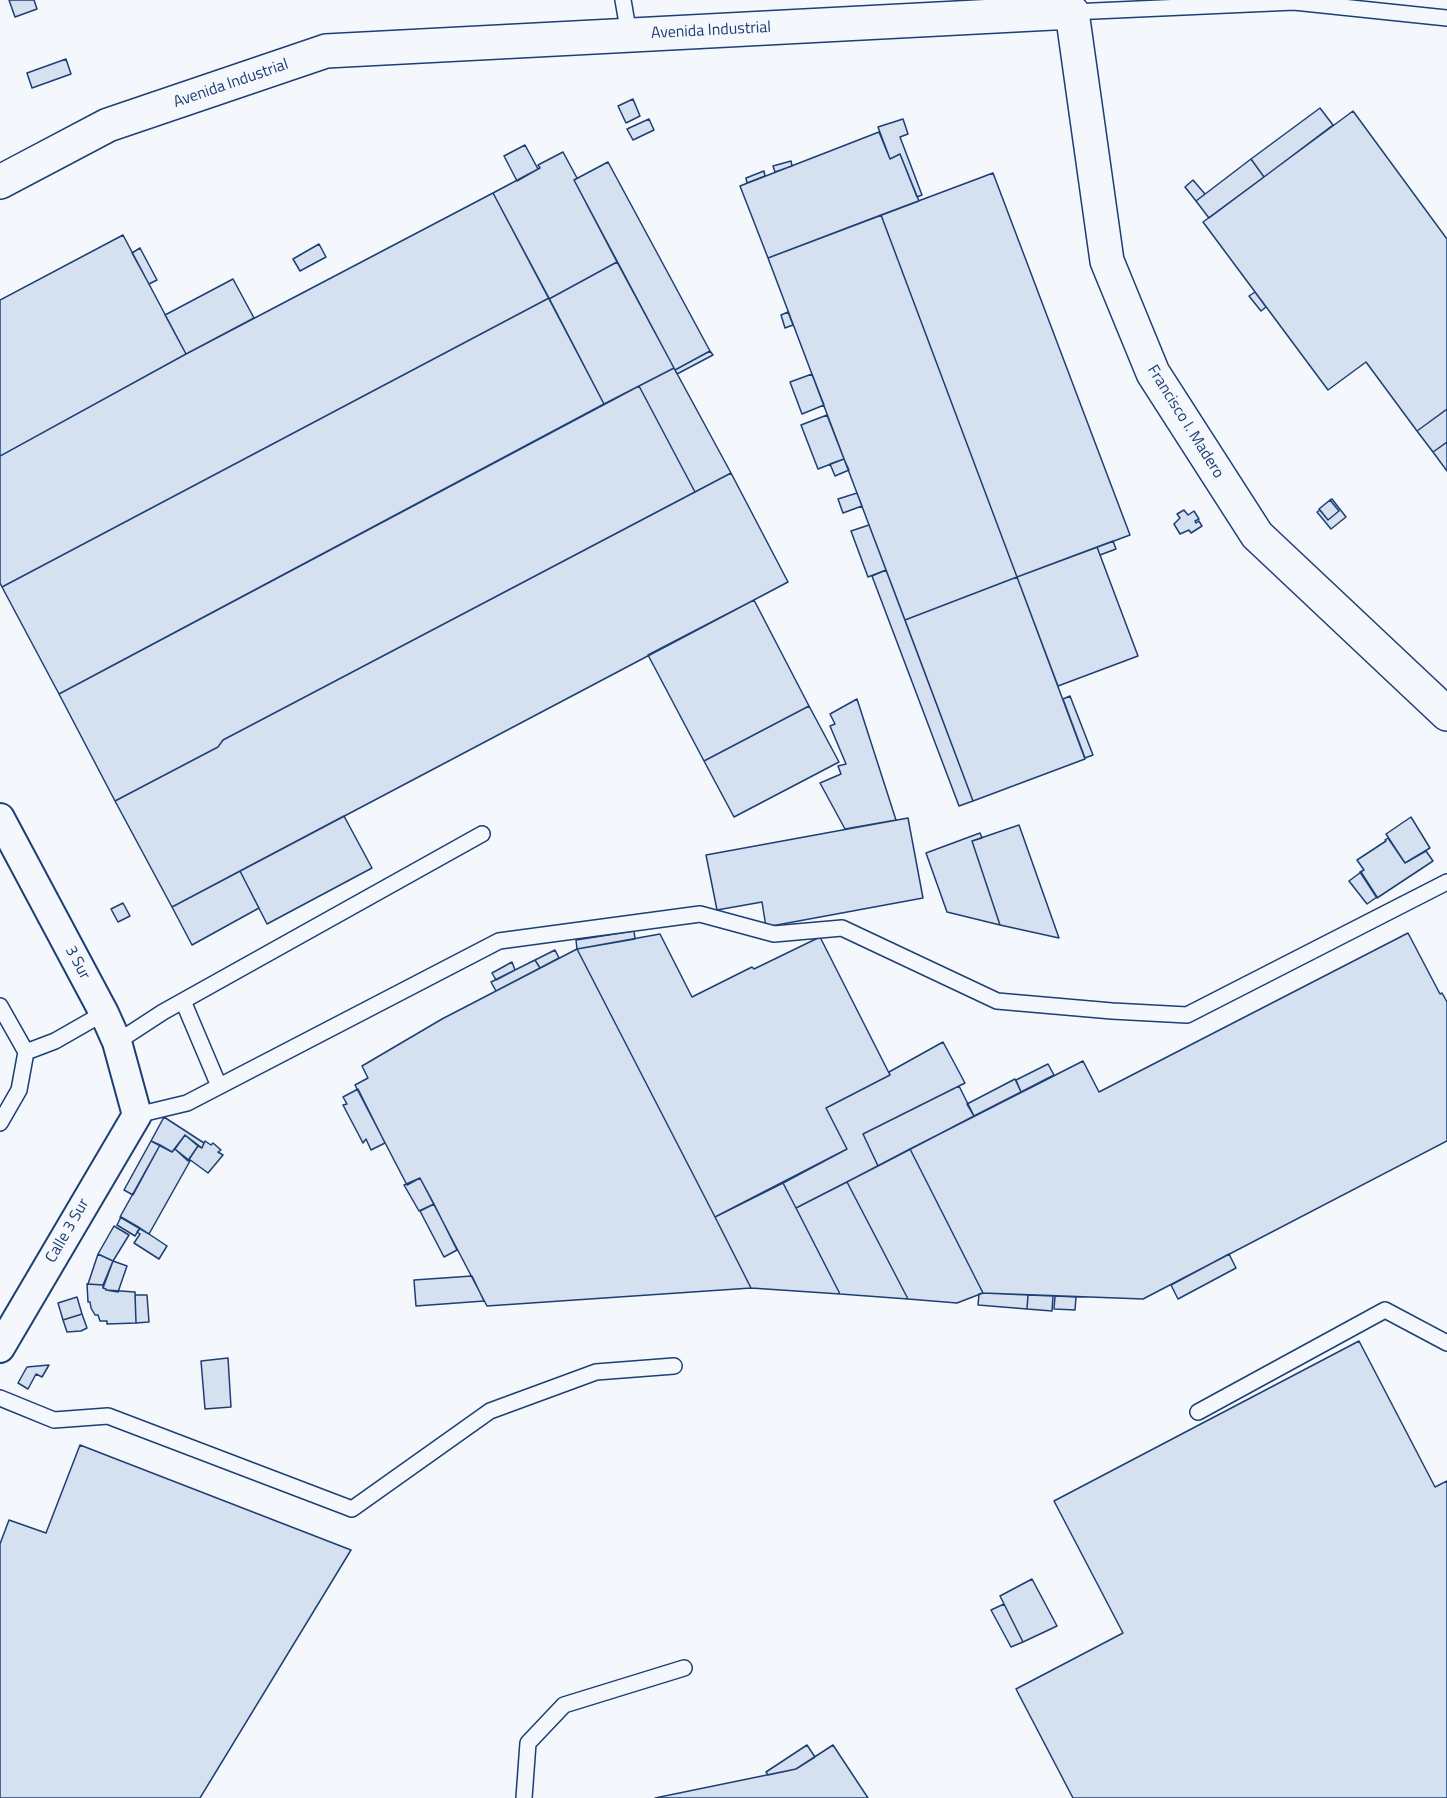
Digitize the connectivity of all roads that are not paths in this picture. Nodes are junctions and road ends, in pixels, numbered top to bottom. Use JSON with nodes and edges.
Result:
{"nodes":[{"id":1,"x":623,"y":0,"type":"edge"},
{"id":2,"x":1072,"y":12,"type":"junction"},
{"id":3,"x":1447,"y":18,"type":"edge"},
{"id":4,"x":629,"y":35,"type":"junction"},
{"id":5,"x":0,"y":182,"type":"edge"},
{"id":6,"x":1447,"y":714,"type":"edge"},
{"id":7,"x":0,"y":818,"type":"edge"},
{"id":8,"x":482,"y":834,"type":"dead end"},
{"id":9,"x":1447,"y":882,"type":"edge"},
{"id":10,"x":183,"y":1001,"type":"junction"},
{"id":11,"x":0,"y":1006,"type":"edge"},
{"id":12,"x":104,"y":1013,"type":"junction"},
{"id":13,"x":117,"y":1042,"type":"junction"},
{"id":14,"x":26,"y":1052,"type":"junction"},
{"id":15,"x":219,"y":1086,"type":"junction"},
{"id":16,"x":137,"y":1115,"type":"junction"},
{"id":17,"x":0,"y":1123,"type":"edge"},
{"id":18,"x":1447,"y":1342,"type":"edge"},
{"id":19,"x":0,"y":1348,"type":"edge"},
{"id":20,"x":674,"y":1366,"type":"dead end"},
{"id":21,"x":0,"y":1398,"type":"edge"},
{"id":22,"x":1198,"y":1412,"type":"dead end"},
{"id":23,"x":684,"y":1668,"type":"dead end"},
{"id":24,"x":524,"y":1798,"type":"edge"}],
"edges":[{"from":1,"to":4,"type":"lane"},
{"from":2,"to":3,"type":"lane","name":"Avenida Industrial"},
{"from":2,"to":4,"type":"street","name":"Avenida Industrial"},
{"from":2,"to":6,"type":"street","name":"Francisco I. Madero"},
{"from":4,"to":5,"type":"street","name":"Avenida Industrial"},
{"from":7,"to":12,"type":"street","name":"3 Sur"},
{"from":8,"to":10,"type":"lane"},
{"from":9,"to":15,"type":"lane"},
{"from":10,"to":13,"type":"lane"},
{"from":10,"to":15,"type":"lane"},
{"from":11,"to":14,"type":"lane"},
{"from":12,"to":13,"type":"street","name":"3 Sur"},
{"from":12,"to":14,"type":"lane"},
{"from":13,"to":16,"type":"street","name":"3 Sur"},
{"from":14,"to":17,"type":"lane"},
{"from":15,"to":16,"type":"lane"},
{"from":16,"to":19,"type":"street","name":"Calle 3 Sur"},
{"from":18,"to":22,"type":"lane"},
{"from":20,"to":21,"type":"lane"},
{"from":23,"to":24,"type":"lane"}]}
